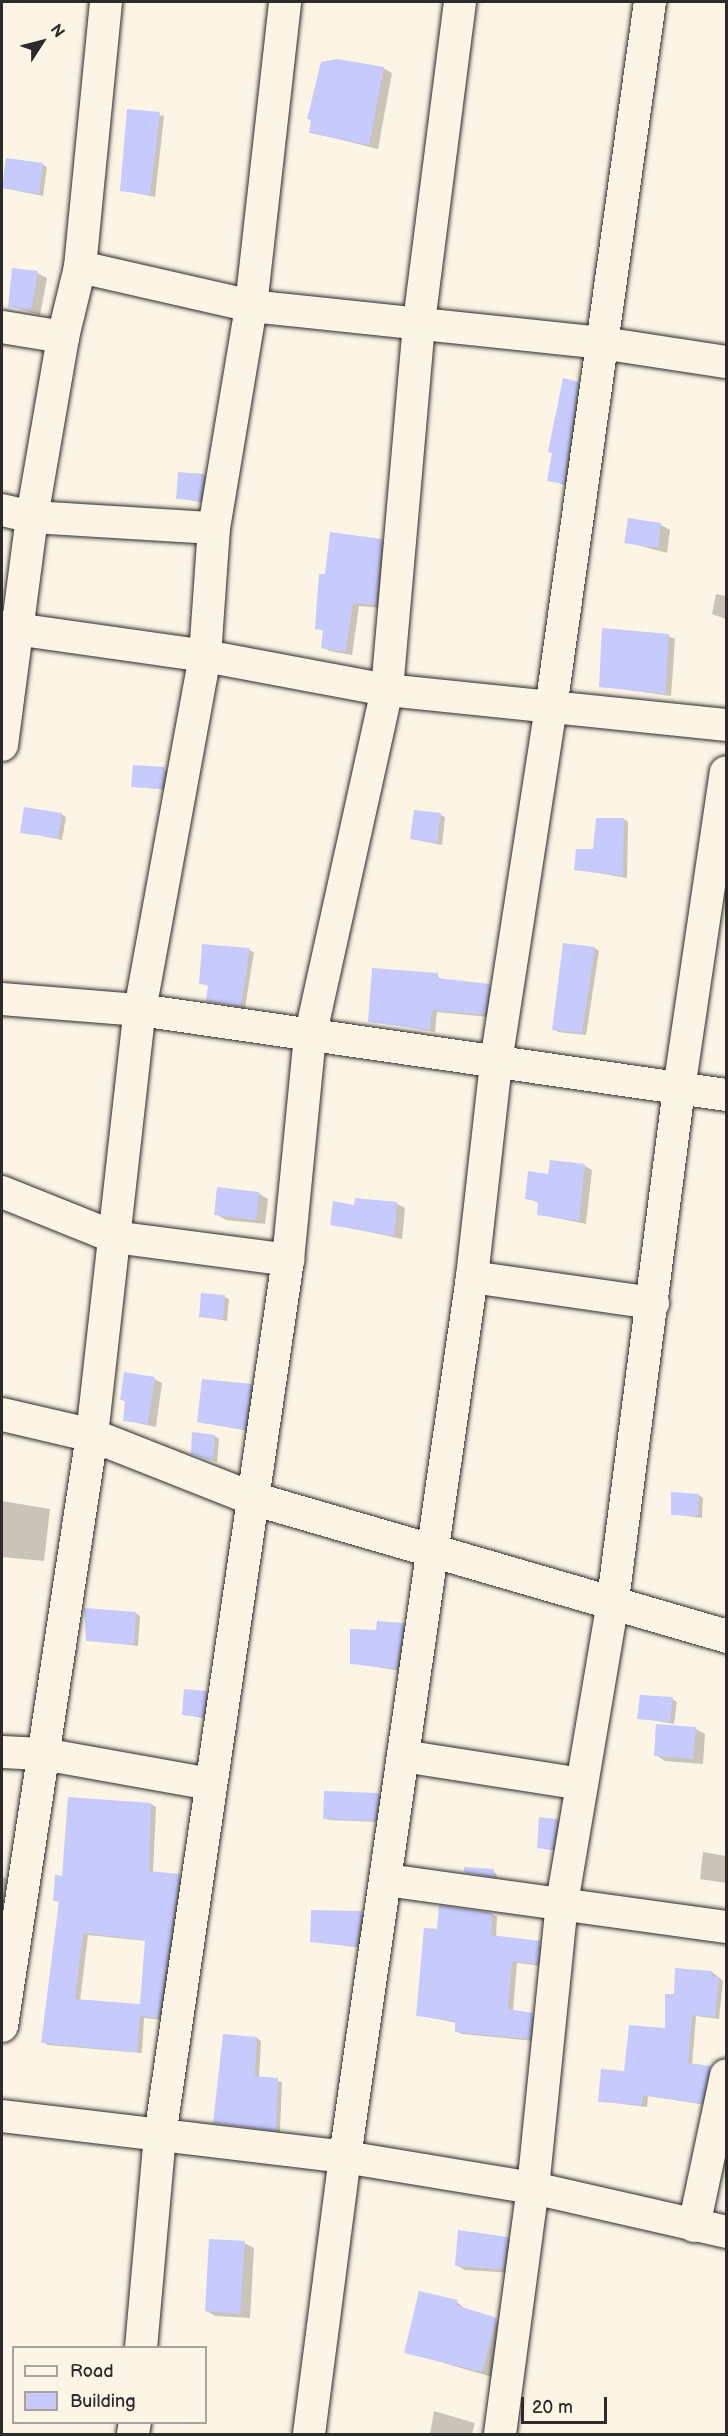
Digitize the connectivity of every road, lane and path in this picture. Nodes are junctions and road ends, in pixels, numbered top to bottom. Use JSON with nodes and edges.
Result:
{"nodes":[{"id":1,"x":106,"y":2,"type":"edge"},
{"id":2,"x":285,"y":2,"type":"edge"},
{"id":3,"x":460,"y":2,"type":"edge"},
{"id":4,"x":650,"y":2,"type":"edge"},
{"id":5,"x":80,"y":267,"type":"junction"},
{"id":6,"x":251,"y":306,"type":"junction"},
{"id":7,"x":419,"y":322,"type":"junction"},
{"id":8,"x":2,"y":327,"type":"edge"},
{"id":9,"x":63,"y":337,"type":"junction"},
{"id":10,"x":602,"y":343,"type":"junction"},
{"id":11,"x":726,"y":363,"type":"edge"},
{"id":12,"x":2,"y":510,"type":"edge"},
{"id":13,"x":32,"y":517,"type":"junction"},
{"id":14,"x":214,"y":528,"type":"junction"},
{"id":15,"x":10,"y":628,"type":"edge"},
{"id":16,"x":205,"y":656,"type":"junction"},
{"id":17,"x":387,"y":690,"type":"junction"},
{"id":18,"x":550,"y":708,"type":"junction"},
{"id":19,"x":726,"y":725,"type":"edge"},
{"id":20,"x":2,"y":745,"type":"edge"},
{"id":21,"x":726,"y":772,"type":"edge"},
{"id":22,"x":2,"y":999,"type":"edge"},
{"id":23,"x":140,"y":1010,"type":"junction"},
{"id":24,"x":310,"y":1037,"type":"junction"},
{"id":25,"x":496,"y":1062,"type":"junction"},
{"id":26,"x":680,"y":1089,"type":"junction"},
{"id":27,"x":726,"y":1095,"type":"edge"},
{"id":28,"x":2,"y":1192,"type":"edge"},
{"id":29,"x":114,"y":1237,"type":"junction"},
{"id":30,"x":288,"y":1260,"type":"junction"},
{"id":31,"x":472,"y":1277,"type":"junction"},
{"id":32,"x":654,"y":1303,"type":"junction"},
{"id":33,"x":2,"y":1414,"type":"edge"},
{"id":34,"x":92,"y":1435,"type":"junction"},
{"id":35,"x":252,"y":1498,"type":"junction"},
{"id":36,"x":433,"y":1551,"type":"junction"},
{"id":37,"x":613,"y":1600,"type":"junction"},
{"id":38,"x":726,"y":1636,"type":"edge"},
{"id":39,"x":2,"y":1752,"type":"edge"},
{"id":40,"x":43,"y":1754,"type":"junction"},
{"id":41,"x":404,"y":1756,"type":"junction"},
{"id":42,"x":210,"y":1784,"type":"junction"},
{"id":43,"x":582,"y":1784,"type":"junction"},
{"id":44,"x":387,"y":1880,"type":"junction"},
{"id":45,"x":562,"y":1903,"type":"junction"},
{"id":46,"x":726,"y":1928,"type":"edge"},
{"id":47,"x":2,"y":2026,"type":"edge"},
{"id":48,"x":726,"y":2075,"type":"edge"},
{"id":49,"x":2,"y":2116,"type":"edge"},
{"id":50,"x":160,"y":2136,"type":"junction"},
{"id":51,"x":345,"y":2157,"type":"junction"},
{"id":52,"x":533,"y":2188,"type":"junction"},
{"id":53,"x":694,"y":2226,"type":"junction"},
{"id":54,"x":726,"y":2232,"type":"edge"},
{"id":55,"x":141,"y":2346,"type":"edge"},
{"id":56,"x":309,"y":2434,"type":"edge"},
{"id":57,"x":500,"y":2434,"type":"edge"}],
"edges":[{"from":1,"to":5,"type":"street"},
{"from":2,"to":6,"type":"street"},
{"from":3,"to":7,"type":"street"},
{"from":4,"to":10,"type":"street"},
{"from":5,"to":6,"type":"street"},
{"from":5,"to":9,"type":"street"},
{"from":6,"to":7,"type":"street"},
{"from":6,"to":14,"type":"street"},
{"from":7,"to":10,"type":"street"},
{"from":7,"to":17,"type":"street"},
{"from":8,"to":9,"type":"street"},
{"from":9,"to":13,"type":"street"},
{"from":10,"to":11,"type":"street"},
{"from":10,"to":18,"type":"street"},
{"from":12,"to":13,"type":"street"},
{"from":13,"to":14,"type":"street"},
{"from":13,"to":15,"type":"street"},
{"from":14,"to":16,"type":"street"},
{"from":15,"to":16,"type":"street"},
{"from":15,"to":20,"type":"street"},
{"from":16,"to":17,"type":"street"},
{"from":16,"to":23,"type":"street"},
{"from":17,"to":18,"type":"street"},
{"from":17,"to":24,"type":"street"},
{"from":18,"to":19,"type":"street"},
{"from":18,"to":25,"type":"street"},
{"from":21,"to":26,"type":"street"},
{"from":22,"to":23,"type":"street"},
{"from":23,"to":24,"type":"street"},
{"from":23,"to":29,"type":"street"},
{"from":24,"to":25,"type":"street"},
{"from":24,"to":30,"type":"street"},
{"from":25,"to":26,"type":"street"},
{"from":25,"to":31,"type":"street"},
{"from":26,"to":27,"type":"street"},
{"from":26,"to":32,"type":"street"},
{"from":28,"to":29,"type":"street"},
{"from":29,"to":30,"type":"street"},
{"from":29,"to":34,"type":"street"},
{"from":30,"to":35,"type":"street"},
{"from":31,"to":32,"type":"street"},
{"from":31,"to":36,"type":"street"},
{"from":32,"to":37,"type":"street"},
{"from":33,"to":34,"type":"street"},
{"from":34,"to":35,"type":"street"},
{"from":34,"to":40,"type":"street"},
{"from":35,"to":36,"type":"street"},
{"from":35,"to":42,"type":"street"},
{"from":36,"to":37,"type":"street"},
{"from":36,"to":41,"type":"street"},
{"from":37,"to":38,"type":"street"},
{"from":37,"to":43,"type":"street"},
{"from":39,"to":40,"type":"street"},
{"from":40,"to":42,"type":"street"},
{"from":40,"to":47,"type":"street"},
{"from":41,"to":43,"type":"street"},
{"from":41,"to":44,"type":"street"},
{"from":42,"to":50,"type":"street"},
{"from":43,"to":45,"type":"street"},
{"from":44,"to":45,"type":"street"},
{"from":44,"to":51,"type":"street"},
{"from":45,"to":46,"type":"street"},
{"from":45,"to":52,"type":"street"},
{"from":48,"to":53,"type":"street"},
{"from":49,"to":50,"type":"street"},
{"from":50,"to":51,"type":"street"},
{"from":50,"to":55,"type":"street"},
{"from":51,"to":52,"type":"street"},
{"from":51,"to":56,"type":"street"},
{"from":52,"to":53,"type":"street"},
{"from":52,"to":57,"type":"street"},
{"from":53,"to":54,"type":"street"}]}
